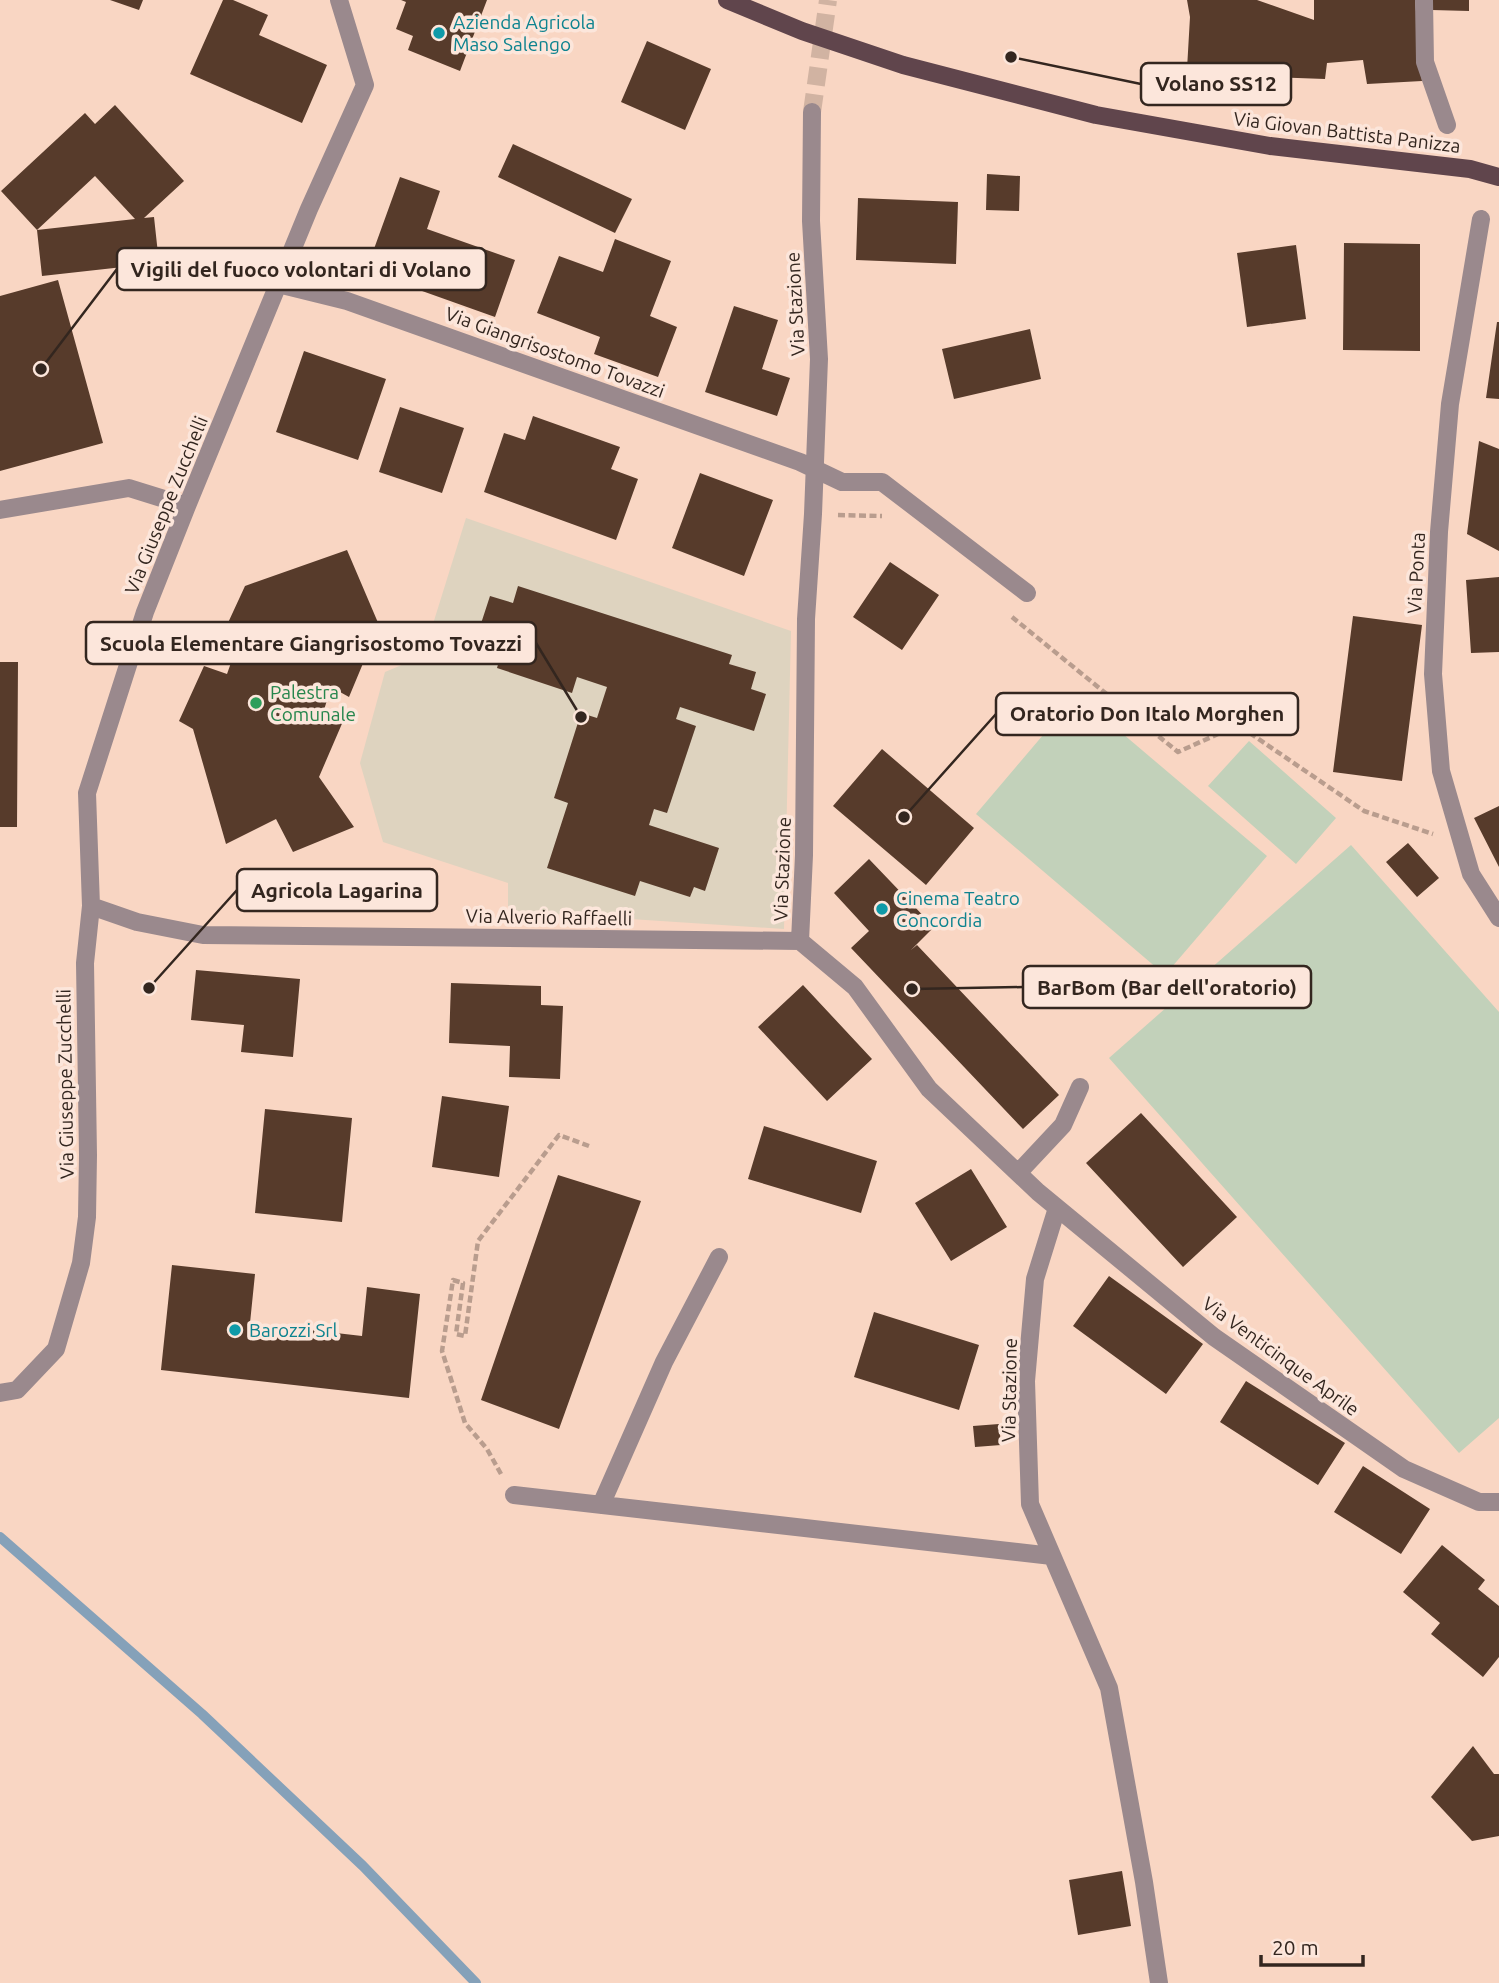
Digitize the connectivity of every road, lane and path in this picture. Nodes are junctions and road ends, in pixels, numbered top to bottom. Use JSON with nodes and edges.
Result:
{"nodes":[{"id":1,"x":339,"y":0,"type":"edge"},
{"id":2,"x":727,"y":0,"type":"edge"},
{"id":3,"x":1424,"y":0,"type":"edge"},
{"id":4,"x":812,"y":112,"type":"tunnel mouth"},
{"id":5,"x":1447,"y":125,"type":"dead end"},
{"id":6,"x":1499,"y":177,"type":"edge"},
{"id":7,"x":1481,"y":219,"type":"dead end"},
{"id":8,"x":278,"y":284,"type":"junction"},
{"id":9,"x":814,"y":470,"type":"junction"},
{"id":10,"x":187,"y":506,"type":"junction"},
{"id":11,"x":0,"y":510,"type":"edge"},
{"id":12,"x":813,"y":514,"type":"junction"},
{"id":13,"x":890,"y":516,"type":"dead end"},
{"id":14,"x":1027,"y":593,"type":"dead end"},
{"id":15,"x":1007,"y":612,"type":"dead end"},
{"id":16,"x":1461,"y":841,"type":"junction"},
{"id":17,"x":91,"y":906,"type":"junction"},
{"id":18,"x":1499,"y":918,"type":"edge"},
{"id":19,"x":800,"y":942,"type":"junction"},
{"id":20,"x":1080,"y":1087,"type":"dead end"},
{"id":21,"x":589,"y":1146,"type":"dead end"},
{"id":22,"x":1018,"y":1173,"type":"junction"},
{"id":23,"x":1057,"y":1208,"type":"junction"},
{"id":24,"x":719,"y":1257,"type":"dead end"},
{"id":25,"x":0,"y":1393,"type":"edge"},
{"id":26,"x":513,"y":1495,"type":"joint"},
{"id":27,"x":1499,"y":1502,"type":"edge"},
{"id":28,"x":601,"y":1505,"type":"junction"},
{"id":29,"x":1052,"y":1556,"type":"junction"},
{"id":30,"x":1159,"y":1983,"type":"edge"}],
"edges":[{"from":1,"to":8,"type":"street","name":"Via Giuseppe Zucchelli"},
{"from":2,"to":6,"type":"main road","name":"Via Giovan Battista Panizza"},
{"from":3,"to":5,"type":"street"},
{"from":4,"to":9,"type":"street","name":"Via Stazione"},
{"from":7,"to":16,"type":"street","name":"Via Ponta"},
{"from":8,"to":9,"type":"street","name":"Via Giangrisostomo Tovazzi"},
{"from":8,"to":10,"type":"street","name":"Via Giuseppe Zucchelli"},
{"from":9,"to":12,"type":"street","name":"Via Stazione"},
{"from":9,"to":14,"type":"street","name":"Via Giangrisostomo Tovazzi"},
{"from":10,"to":11,"type":"street"},
{"from":10,"to":17,"type":"street","name":"Via Giuseppe Zucchelli"},
{"from":12,"to":13,"type":"path"},
{"from":12,"to":19,"type":"street","name":"Via Stazione"},
{"from":15,"to":16,"type":"path"},
{"from":16,"to":18,"type":"street","name":"Via Ponta"},
{"from":17,"to":19,"type":"street","name":"Via Alverio Raffaelli"},
{"from":17,"to":25,"type":"street","name":"Via Giuseppe Zucchelli"},
{"from":19,"to":22,"type":"street","name":"Via Stazione"},
{"from":20,"to":22,"type":"street"},
{"from":21,"to":26,"type":"path"},
{"from":22,"to":23,"type":"street","name":"Via Stazione"},
{"from":23,"to":27,"type":"street","name":"Via Venticinque Aprile"},
{"from":23,"to":29,"type":"street","name":"Via Stazione"},
{"from":24,"to":28,"type":"street"},
{"from":26,"to":28,"type":"street"},
{"from":28,"to":29,"type":"street"},
{"from":29,"to":30,"type":"street","name":"Via Stazione"}]}
